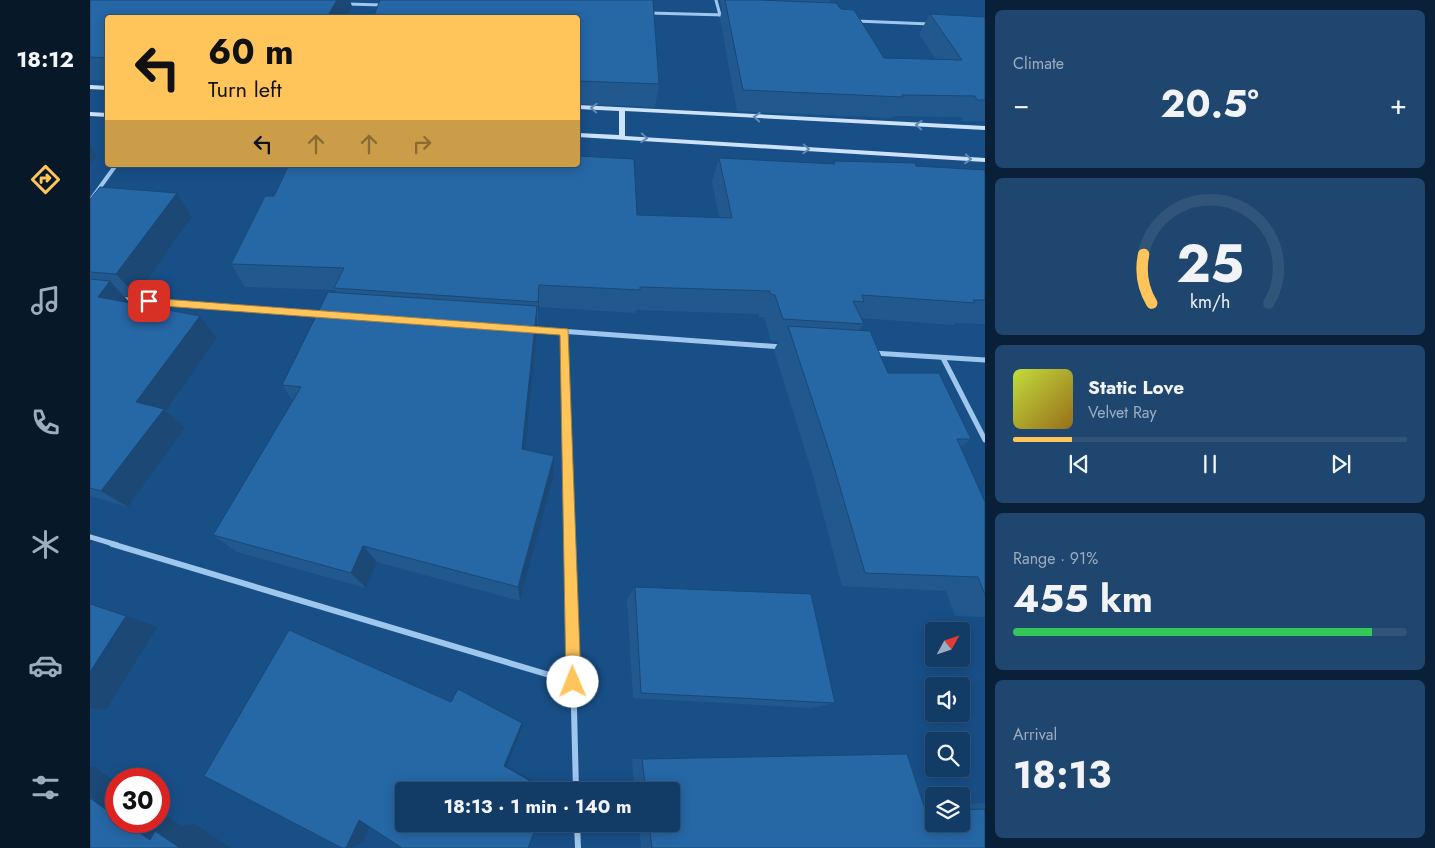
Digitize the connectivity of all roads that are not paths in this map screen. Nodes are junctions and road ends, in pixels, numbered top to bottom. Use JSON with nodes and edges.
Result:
{"nodes":[{"id":1,"x":716,"y":0,"type":"edge"},
{"id":2,"x":340,"y":3,"type":"dead end"},
{"id":3,"x":389,"y":5,"type":"edge"},
{"id":4,"x":644,"y":13,"type":"edge"},
{"id":5,"x":720,"y":15,"type":"junction"},
{"id":6,"x":730,"y":16,"type":"edge"},
{"id":7,"x":853,"y":21,"type":"edge"},
{"id":8,"x":938,"y":24,"type":"edge"},
{"id":9,"x":90,"y":87,"type":"edge"},
{"id":10,"x":105,"y":88,"type":"edge"},
{"id":11,"x":580,"y":107,"type":"edge"},
{"id":12,"x":622,"y":110,"type":"junction"},
{"id":13,"x":90,"y":114,"type":"edge"},
{"id":14,"x":105,"y":115,"type":"edge"},
{"id":15,"x":985,"y":128,"type":"edge"},
{"id":16,"x":580,"y":135,"type":"edge"},
{"id":17,"x":622,"y":137,"type":"junction"},
{"id":18,"x":985,"y":160,"type":"edge"},
{"id":19,"x":115,"y":167,"type":"edge"},
{"id":20,"x":90,"y":201,"type":"edge"},
{"id":21,"x":120,"y":299,"type":"edge"},
{"id":22,"x":327,"y":314,"type":"edge"},
{"id":23,"x":525,"y":329,"type":"edge"},
{"id":24,"x":565,"y":332,"type":"junction"},
{"id":25,"x":784,"y":347,"type":"dead end"},
{"id":26,"x":864,"y":353,"type":"edge"},
{"id":27,"x":943,"y":358,"type":"junction"},
{"id":28,"x":985,"y":360,"type":"edge"},
{"id":29,"x":985,"y":440,"type":"edge"},
{"id":30,"x":90,"y":538,"type":"edge"},
{"id":31,"x":573,"y":682,"type":"junction"},
{"id":32,"x":576,"y":782,"type":"edge"},
{"id":33,"x":577,"y":832,"type":"edge"},
{"id":34,"x":578,"y":848,"type":"edge"}],
"edges":[{"from":1,"to":5,"type":"street"},
{"from":2,"to":3,"type":"street"},
{"from":4,"to":5,"type":"street"},
{"from":5,"to":6,"type":"street"},
{"from":7,"to":8,"type":"street"},
{"from":9,"to":10,"type":"street"},
{"from":12,"to":11,"type":"street","one_way":true},
{"from":15,"to":12,"type":"street","one_way":true},
{"from":12,"to":17,"type":"street"},
{"from":13,"to":14,"type":"street"},
{"from":16,"to":17,"type":"street"},
{"from":17,"to":18,"type":"street","one_way":true},
{"from":19,"to":20,"type":"street"},
{"from":21,"to":22,"type":"street"},
{"from":23,"to":24,"type":"street"},
{"from":24,"to":25,"type":"street"},
{"from":24,"to":31,"type":"street"},
{"from":26,"to":27,"type":"street"},
{"from":27,"to":28,"type":"street"},
{"from":27,"to":29,"type":"street"},
{"from":30,"to":31,"type":"street"},
{"from":31,"to":32,"type":"street"},
{"from":33,"to":34,"type":"street"}]}
